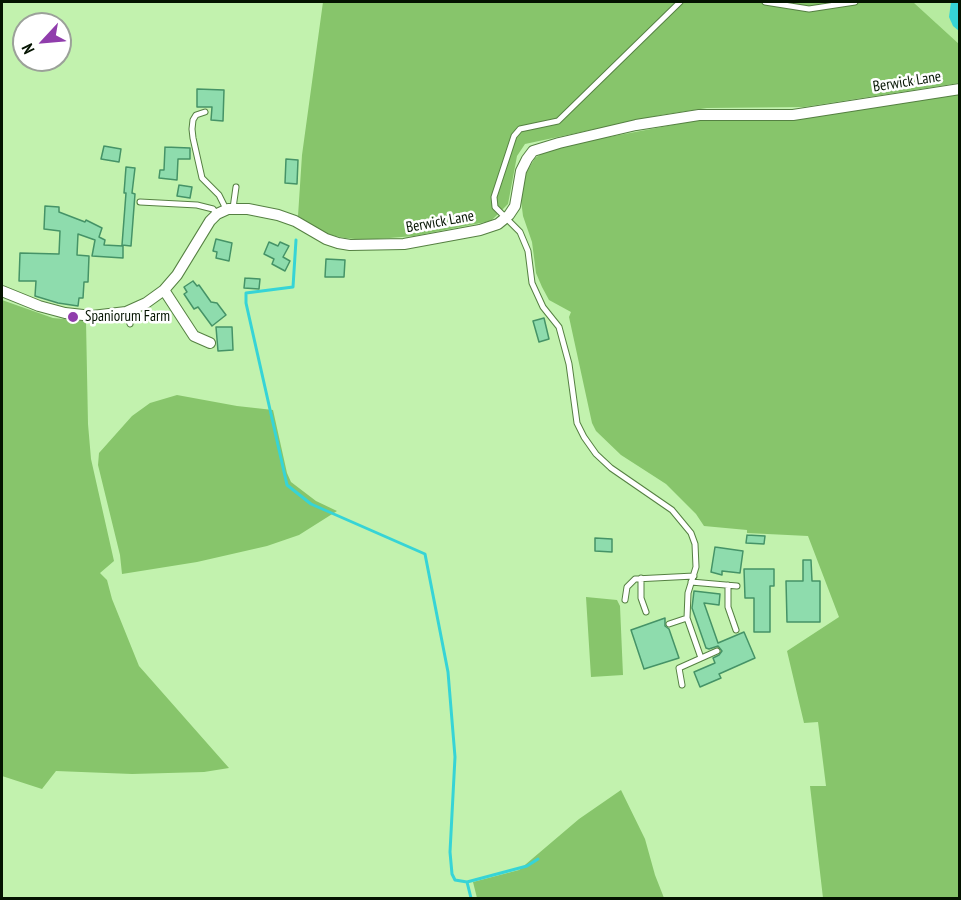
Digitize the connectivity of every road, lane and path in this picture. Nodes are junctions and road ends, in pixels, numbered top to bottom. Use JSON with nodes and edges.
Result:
{"nodes":[{"id":1,"x":680,"y":2,"type":"edge"},
{"id":2,"x":765,"y":2,"type":"edge"},
{"id":3,"x":855,"y":2,"type":"edge"},
{"id":4,"x":960,"y":89,"type":"edge"},
{"id":5,"x":205,"y":112,"type":"dead end"},
{"id":6,"x":236,"y":187,"type":"dead end"},
{"id":7,"x":140,"y":202,"type":"dead end"},
{"id":8,"x":225,"y":210,"type":"junction"},
{"id":9,"x":506,"y":218,"type":"junction"},
{"id":10,"x":164,"y":290,"type":"junction"},
{"id":11,"x":2,"y":291,"type":"edge"},
{"id":12,"x":126,"y":312,"type":"junction"},
{"id":13,"x":130,"y":324,"type":"dead end"},
{"id":14,"x":210,"y":344,"type":"dead end"},
{"id":15,"x":641,"y":578,"type":"junction"},
{"id":16,"x":692,"y":579,"type":"junction"},
{"id":17,"x":729,"y":585,"type":"junction"},
{"id":18,"x":737,"y":586,"type":"dead end"},
{"id":19,"x":625,"y":600,"type":"dead end"},
{"id":20,"x":646,"y":612,"type":"dead end"},
{"id":21,"x":687,"y":618,"type":"junction"},
{"id":22,"x":669,"y":624,"type":"dead end"},
{"id":23,"x":736,"y":630,"type":"dead end"},
{"id":24,"x":717,"y":651,"type":"dead end"},
{"id":25,"x":701,"y":658,"type":"junction"},
{"id":26,"x":681,"y":685,"type":"dead end"}],
"edges":[{"from":1,"to":9,"type":"lane"},
{"from":2,"to":3,"type":"lane"},
{"from":4,"to":9,"type":"street","name":"Berwick Lane"},
{"from":5,"to":8,"type":"lane"},
{"from":6,"to":8,"type":"lane"},
{"from":7,"to":8,"type":"lane"},
{"from":8,"to":9,"type":"street","name":"Berwick Lane"},
{"from":8,"to":10,"type":"street"},
{"from":9,"to":16,"type":"lane"},
{"from":10,"to":12,"type":"street"},
{"from":10,"to":14,"type":"street"},
{"from":11,"to":12,"type":"street"},
{"from":12,"to":13,"type":"lane"},
{"from":15,"to":16,"type":"lane"},
{"from":15,"to":19,"type":"lane"},
{"from":15,"to":20,"type":"lane"},
{"from":16,"to":17,"type":"lane"},
{"from":16,"to":21,"type":"lane"},
{"from":17,"to":18,"type":"lane"},
{"from":17,"to":23,"type":"lane"},
{"from":21,"to":22,"type":"lane"},
{"from":21,"to":25,"type":"lane"},
{"from":24,"to":25,"type":"lane"},
{"from":25,"to":26,"type":"lane"}]}
